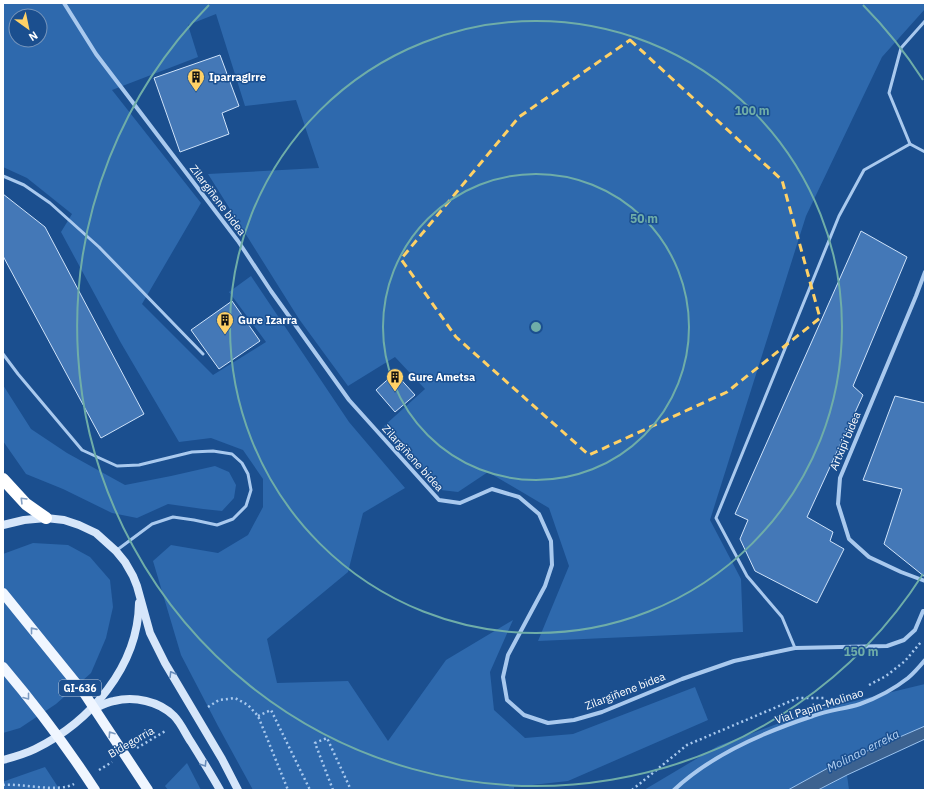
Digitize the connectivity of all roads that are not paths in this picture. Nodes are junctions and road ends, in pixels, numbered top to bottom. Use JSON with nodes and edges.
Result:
{"nodes":[{"id":1,"x":64,"y":3,"type":"edge"},
{"id":2,"x":925,"y":21,"type":"edge"},
{"id":3,"x":910,"y":144,"type":"junction"},
{"id":4,"x":925,"y":152,"type":"edge"},
{"id":5,"x":3,"y":176,"type":"edge"},
{"id":6,"x":925,"y":272,"type":"edge"},
{"id":7,"x":3,"y":354,"type":"edge"},
{"id":8,"x":203,"y":354,"type":"dead end"},
{"id":9,"x":3,"y":479,"type":"edge"},
{"id":10,"x":46,"y":518,"type":"junction"},
{"id":11,"x":3,"y":525,"type":"edge"},
{"id":12,"x":116,"y":551,"type":"junction"},
{"id":13,"x":925,"y":582,"type":"edge"},
{"id":14,"x":137,"y":586,"type":"junction"},
{"id":15,"x":3,"y":593,"type":"edge"},
{"id":16,"x":925,"y":611,"type":"edge"},
{"id":17,"x":795,"y":648,"type":"junction"},
{"id":18,"x":925,"y":660,"type":"edge"},
{"id":19,"x":3,"y":667,"type":"edge"},
{"id":20,"x":92,"y":710,"type":"junction"},
{"id":21,"x":3,"y":760,"type":"edge"},
{"id":22,"x":95,"y":790,"type":"edge"},
{"id":23,"x":148,"y":790,"type":"edge"},
{"id":24,"x":220,"y":790,"type":"edge"},
{"id":25,"x":238,"y":790,"type":"edge"},
{"id":26,"x":674,"y":790,"type":"edge"}],
"edges":[{"from":1,"to":17,"type":"street","name":"Zilargiñene bidea"},
{"from":2,"to":3,"type":"lane"},
{"from":3,"to":4,"type":"lane"},
{"from":3,"to":17,"type":"lane"},
{"from":5,"to":8,"type":"lane"},
{"from":6,"to":13,"type":"street","name":"Artxipi bidea"},
{"from":7,"to":12,"type":"lane"},
{"from":10,"to":9,"type":"highway","one_way":true},
{"from":10,"to":11,"type":"street"},
{"from":10,"to":12,"type":"street"},
{"from":12,"to":14,"type":"street"},
{"from":14,"to":20,"type":"street"},
{"from":25,"to":14,"type":"street","one_way":true},
{"from":23,"to":15,"type":"main road","number":"GI-636","one_way":true},
{"from":16,"to":17,"type":"street","name":"Zilargiñene bidea"},
{"from":18,"to":26,"type":"street","name":"Vial Papin-Molinao"},
{"from":19,"to":22,"type":"main road","one_way":true},
{"from":20,"to":21,"type":"street"},
{"from":20,"to":24,"type":"street","one_way":true}]}
